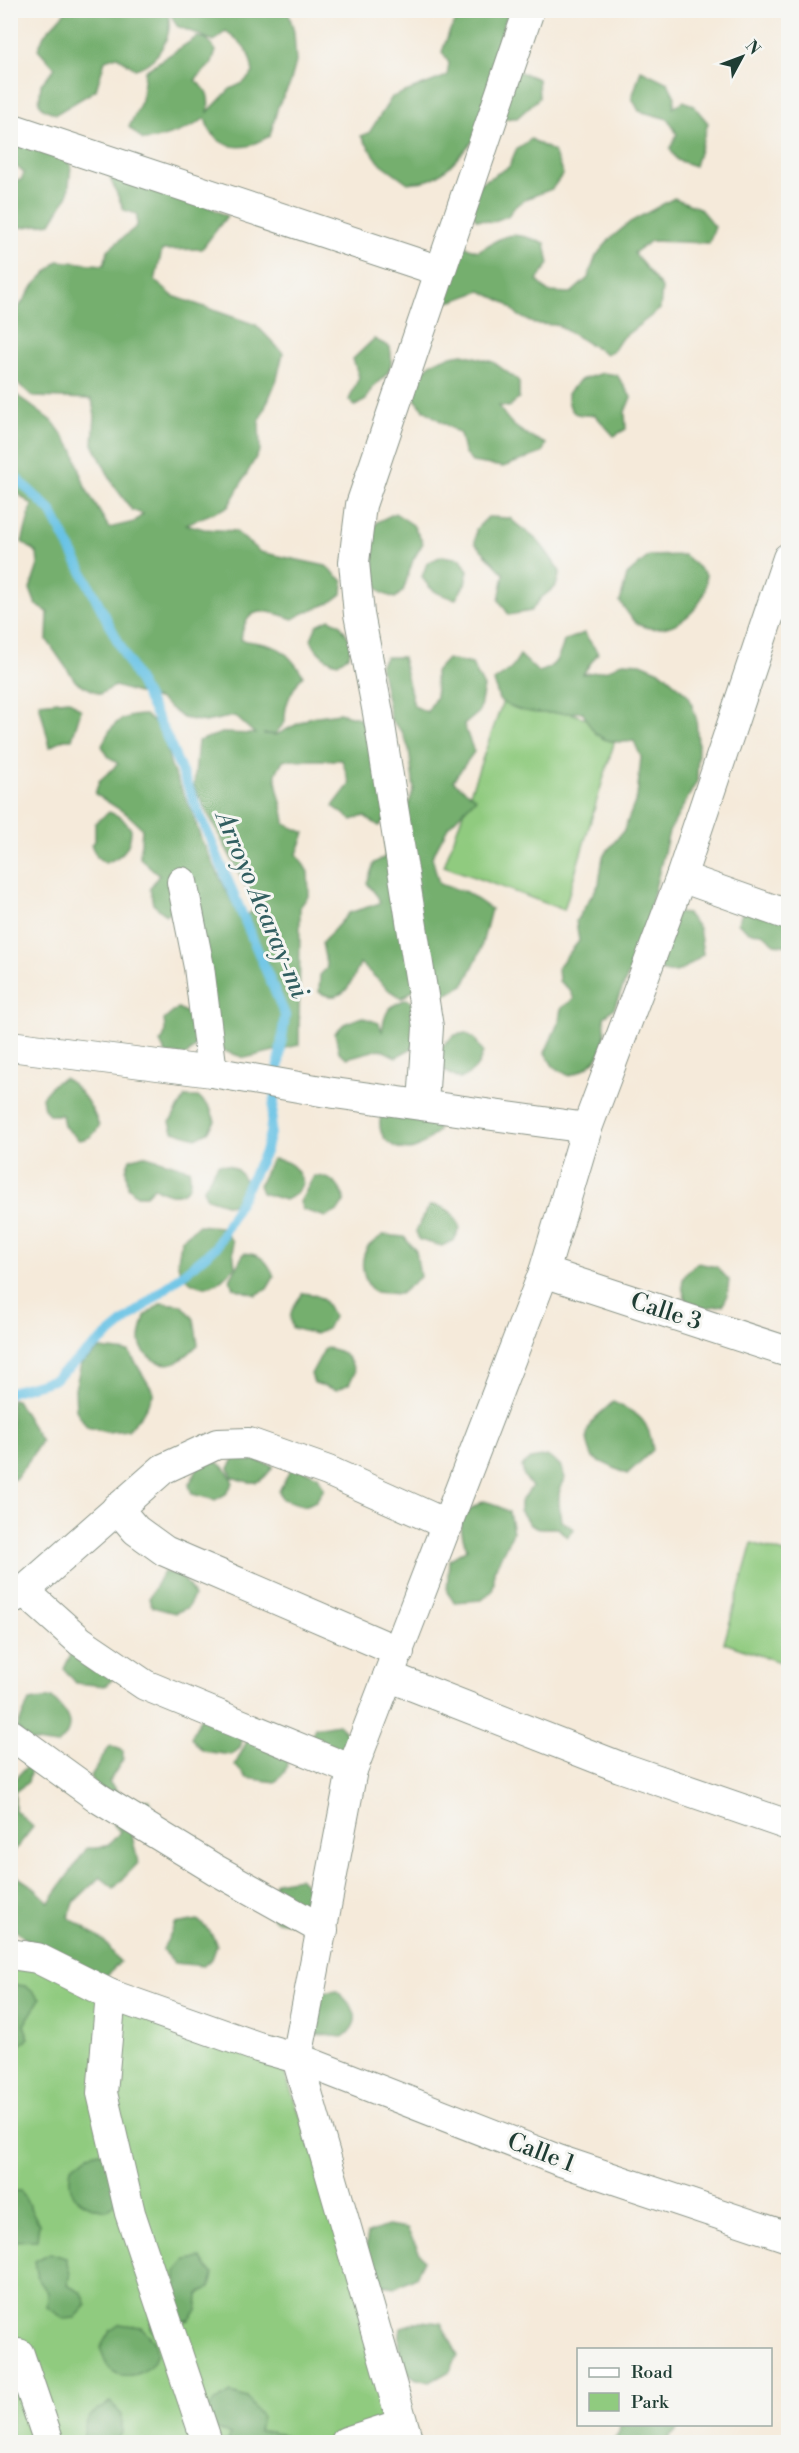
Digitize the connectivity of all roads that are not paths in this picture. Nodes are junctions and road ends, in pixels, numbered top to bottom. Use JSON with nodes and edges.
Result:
{"nodes":[{"id":1,"x":529,"y":10,"type":"edge"},
{"id":2,"x":10,"y":128,"type":"edge"},
{"id":3,"x":440,"y":271,"type":"junction"},
{"id":4,"x":789,"y":558,"type":"edge"},
{"id":5,"x":681,"y":877,"type":"junction"},
{"id":6,"x":182,"y":882,"type":"dead end"},
{"id":7,"x":789,"y":915,"type":"edge"},
{"id":8,"x":10,"y":1046,"type":"edge"},
{"id":9,"x":212,"y":1072,"type":"junction"},
{"id":10,"x":423,"y":1104,"type":"junction"},
{"id":11,"x":587,"y":1128,"type":"junction"},
{"id":12,"x":544,"y":1272,"type":"junction"},
{"id":13,"x":789,"y":1352,"type":"edge"},
{"id":14,"x":117,"y":1508,"type":"junction"},
{"id":15,"x":448,"y":1525,"type":"junction"},
{"id":16,"x":17,"y":1595,"type":"edge"},
{"id":17,"x":394,"y":1664,"type":"junction"},
{"id":18,"x":10,"y":1734,"type":"edge"},
{"id":19,"x":352,"y":1770,"type":"junction"},
{"id":20,"x":789,"y":1825,"type":"edge"},
{"id":21,"x":323,"y":1930,"type":"junction"},
{"id":22,"x":10,"y":1934,"type":"edge"},
{"id":23,"x":24,"y":1956,"type":"edge"},
{"id":24,"x":111,"y":1995,"type":"junction"},
{"id":25,"x":297,"y":2058,"type":"junction"},
{"id":26,"x":789,"y":2237,"type":"edge"},
{"id":27,"x":19,"y":2354,"type":"dead end"},
{"id":28,"x":405,"y":2433,"type":"edge"},
{"id":29,"x":49,"y":2442,"type":"edge"},
{"id":30,"x":207,"y":2442,"type":"edge"},
{"id":31,"x":346,"y":2442,"type":"edge"}],
"edges":[{"from":1,"to":3,"type":"street"},
{"from":2,"to":3,"type":"street"},
{"from":3,"to":10,"type":"street"},
{"from":4,"to":5,"type":"street"},
{"from":5,"to":7,"type":"street"},
{"from":5,"to":11,"type":"street"},
{"from":6,"to":9,"type":"street"},
{"from":8,"to":9,"type":"street"},
{"from":9,"to":10,"type":"street"},
{"from":10,"to":11,"type":"street"},
{"from":11,"to":12,"type":"street"},
{"from":12,"to":13,"type":"street","name":"Calle 3"},
{"from":12,"to":15,"type":"street"},
{"from":14,"to":15,"type":"street"},
{"from":14,"to":16,"type":"street"},
{"from":14,"to":17,"type":"street"},
{"from":15,"to":17,"type":"street"},
{"from":16,"to":19,"type":"street"},
{"from":17,"to":19,"type":"street"},
{"from":17,"to":20,"type":"street"},
{"from":18,"to":21,"type":"street"},
{"from":19,"to":21,"type":"street"},
{"from":21,"to":25,"type":"street"},
{"from":22,"to":23,"type":"street","name":"Calle 1"},
{"from":23,"to":24,"type":"street","name":"Calle 1"},
{"from":24,"to":25,"type":"street","name":"Calle 1"},
{"from":24,"to":30,"type":"street"},
{"from":25,"to":26,"type":"street","name":"Calle 1"},
{"from":25,"to":28,"type":"street"},
{"from":27,"to":29,"type":"street"},
{"from":28,"to":31,"type":"street"}]}
